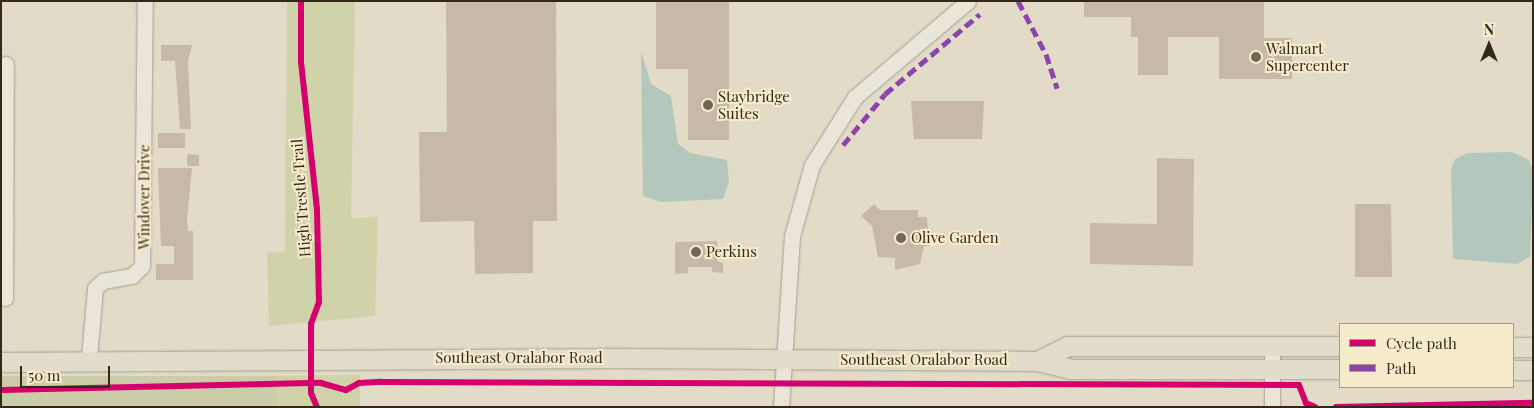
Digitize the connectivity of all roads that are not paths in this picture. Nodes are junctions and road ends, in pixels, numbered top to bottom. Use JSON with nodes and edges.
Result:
{"nodes":[{"id":1,"x":145,"y":1,"type":"edge"},
{"id":2,"x":968,"y":1,"type":"edge"},
{"id":3,"x":6,"y":64,"type":"dead end"},
{"id":4,"x":3,"y":175,"type":"edge"},
{"id":5,"x":5,"y":298,"type":"dead end"},
{"id":6,"x":1272,"y":346,"type":"junction"},
{"id":7,"x":1339,"y":346,"type":"edge"},
{"id":8,"x":1514,"y":347,"type":"edge"},
{"id":9,"x":1533,"y":347,"type":"edge"},
{"id":10,"x":90,"y":358,"type":"junction"},
{"id":11,"x":786,"y":360,"type":"junction"},
{"id":12,"x":1037,"y":361,"type":"junction"},
{"id":13,"x":1,"y":362,"type":"edge"},
{"id":14,"x":1272,"y":369,"type":"junction"},
{"id":15,"x":1339,"y":369,"type":"edge"},
{"id":16,"x":1514,"y":370,"type":"edge"},
{"id":17,"x":1533,"y":370,"type":"edge"},
{"id":18,"x":781,"y":407,"type":"edge"},
{"id":19,"x":1272,"y":407,"type":"edge"}],
"edges":[{"from":1,"to":10,"type":"street","name":"Windover Drive"},
{"from":2,"to":11,"type":"street"},
{"from":3,"to":4,"type":"street"},
{"from":4,"to":5,"type":"street"},
{"from":6,"to":7,"type":"main road","name":"Southeast Oralabor Road"},
{"from":6,"to":12,"type":"main road","name":"Southeast Oralabor Road"},
{"from":6,"to":14,"type":"street"},
{"from":8,"to":9,"type":"main road"},
{"from":10,"to":11,"type":"main road","name":"Southeast Oralabor Road"},
{"from":10,"to":13,"type":"main road","name":"Southeast Oralabor Road"},
{"from":11,"to":12,"type":"main road","name":"Southeast Oralabor Road"},
{"from":11,"to":18,"type":"street"},
{"from":12,"to":14,"type":"main road","name":"Southeast Oralabor Road"},
{"from":14,"to":15,"type":"main road","name":"Southeast Oralabor Road"},
{"from":14,"to":19,"type":"street"},
{"from":16,"to":17,"type":"main road"}]}
